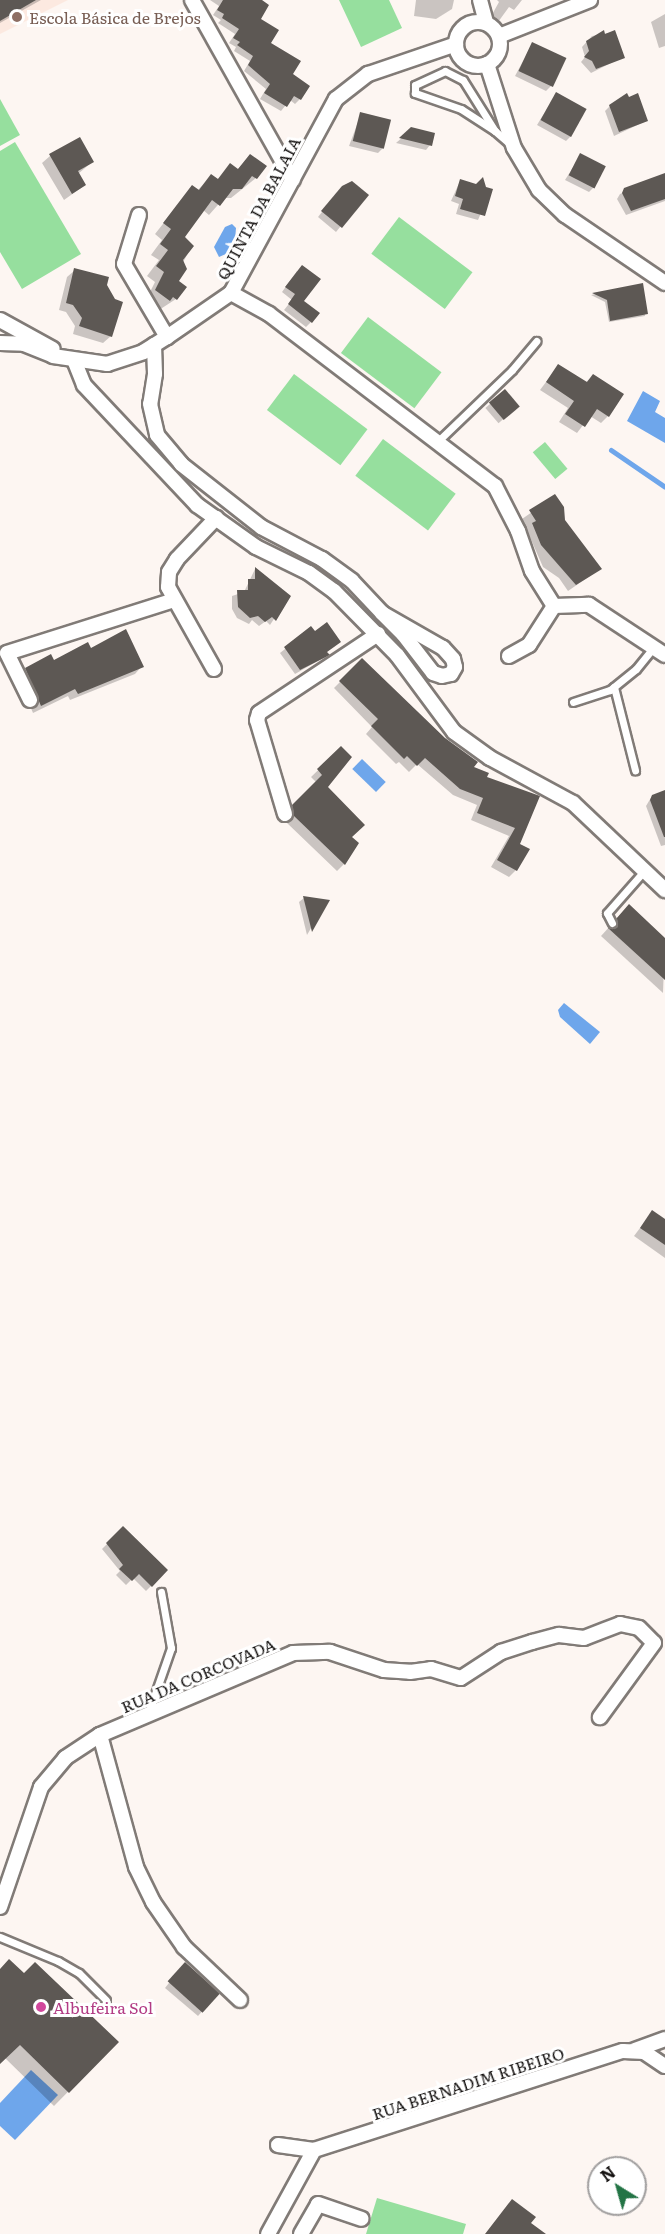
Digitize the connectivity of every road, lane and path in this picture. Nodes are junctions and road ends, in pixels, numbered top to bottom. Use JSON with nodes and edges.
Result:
{"nodes":[{"id":1,"x":192,"y":0,"type":"edge"},
{"id":2,"x":480,"y":0,"type":"edge"},
{"id":3,"x":590,"y":0,"type":"edge"},
{"id":4,"x":486,"y":23,"type":"junction"},
{"id":5,"x":499,"y":36,"type":"junction"},
{"id":6,"x":456,"y":44,"type":"junction"},
{"id":7,"x":487,"y":64,"type":"junction"},
{"id":8,"x":495,"y":131,"type":"junction"},
{"id":9,"x":514,"y":148,"type":"junction"},
{"id":10,"x":293,"y":180,"type":"junction"},
{"id":11,"x":139,"y":215,"type":"dead end"},
{"id":12,"x":665,"y":283,"type":"edge"},
{"id":13,"x":231,"y":293,"type":"junction"},
{"id":14,"x":0,"y":320,"type":"edge"},
{"id":15,"x":167,"y":337,"type":"junction"},
{"id":16,"x":536,"y":341,"type":"dead end"},
{"id":17,"x":0,"y":343,"type":"edge"},
{"id":18,"x":154,"y":345,"type":"junction"},
{"id":19,"x":74,"y":360,"type":"junction"},
{"id":20,"x":436,"y":442,"type":"junction"},
{"id":21,"x":216,"y":518,"type":"junction"},
{"id":22,"x":174,"y":600,"type":"junction"},
{"id":23,"x":554,"y":606,"type":"junction"},
{"id":24,"x":382,"y":613,"type":"junction"},
{"id":25,"x":378,"y":634,"type":"junction"},
{"id":26,"x":659,"y":651,"type":"edge"},
{"id":27,"x":509,"y":656,"type":"dead end"},
{"id":28,"x":214,"y":669,"type":"dead end"},
{"id":29,"x":615,"y":687,"type":"junction"},
{"id":30,"x":30,"y":700,"type":"dead end"},
{"id":31,"x":573,"y":702,"type":"dead end"},
{"id":32,"x":635,"y":770,"type":"dead end"},
{"id":33,"x":285,"y":814,"type":"dead end"},
{"id":34,"x":644,"y":871,"type":"junction"},
{"id":35,"x":665,"y":890,"type":"edge"},
{"id":36,"x":612,"y":923,"type":"dead end"},
{"id":37,"x":161,"y":1592,"type":"dead end"},
{"id":38,"x":148,"y":1714,"type":"junction"},
{"id":39,"x":600,"y":1716,"type":"dead end"},
{"id":40,"x":100,"y":1735,"type":"junction"},
{"id":41,"x":0,"y":1907,"type":"edge"},
{"id":42,"x":0,"y":1937,"type":"edge"},
{"id":43,"x":106,"y":2000,"type":"dead end"},
{"id":44,"x":240,"y":2000,"type":"dead end"},
{"id":45,"x":665,"y":2039,"type":"edge"},
{"id":46,"x":635,"y":2050,"type":"junction"},
{"id":47,"x":665,"y":2066,"type":"edge"},
{"id":48,"x":278,"y":2145,"type":"dead end"},
{"id":49,"x":314,"y":2150,"type":"junction"},
{"id":50,"x":362,"y":2219,"type":"dead end"},
{"id":51,"x":268,"y":2234,"type":"edge"},
{"id":52,"x":301,"y":2234,"type":"edge"}],
"edges":[{"from":1,"to":10,"type":"street"},
{"from":2,"to":4,"type":"street"},
{"from":3,"to":5,"type":"street"},
{"from":4,"to":5,"type":"street"},
{"from":4,"to":6,"type":"street"},
{"from":5,"to":7,"type":"street"},
{"from":6,"to":7,"type":"street"},
{"from":6,"to":10,"type":"street","name":"QUINTA DA BALAIA"},
{"from":7,"to":9,"type":"street"},
{"from":8,"to":8,"type":"lane"},
{"from":8,"to":9,"type":"lane"},
{"from":9,"to":12,"type":"street"},
{"from":10,"to":13,"type":"street","name":"QUINTA DA BALAIA"},
{"from":11,"to":15,"type":"street"},
{"from":13,"to":15,"type":"street","name":"QUINTA DA BALAIA"},
{"from":13,"to":20,"type":"street"},
{"from":14,"to":19,"type":"street","name":"QUINTA DA BALAIA"},
{"from":15,"to":18,"type":"street","name":"QUINTA DA BALAIA"},
{"from":16,"to":20,"type":"lane"},
{"from":17,"to":19,"type":"street","name":"QUINTA DA BALAIA"},
{"from":18,"to":19,"type":"street","name":"QUINTA DA BALAIA"},
{"from":18,"to":24,"type":"street"},
{"from":19,"to":21,"type":"street"},
{"from":20,"to":23,"type":"street"},
{"from":21,"to":22,"type":"street"},
{"from":21,"to":25,"type":"street"},
{"from":22,"to":28,"type":"street"},
{"from":22,"to":30,"type":"street"},
{"from":23,"to":26,"type":"street"},
{"from":23,"to":27,"type":"street"},
{"from":24,"to":24,"type":"street"},
{"from":25,"to":33,"type":"street"},
{"from":25,"to":34,"type":"street"},
{"from":26,"to":29,"type":"lane"},
{"from":29,"to":31,"type":"lane"},
{"from":29,"to":32,"type":"lane"},
{"from":34,"to":35,"type":"street"},
{"from":34,"to":36,"type":"lane"},
{"from":37,"to":38,"type":"lane"},
{"from":38,"to":39,"type":"street","name":"RUA DA CORCOVADA"},
{"from":38,"to":40,"type":"street","name":"RUA DA CORCOVADA"},
{"from":40,"to":41,"type":"street","name":"RUA DA CORCOVADA"},
{"from":40,"to":44,"type":"street"},
{"from":42,"to":43,"type":"lane"},
{"from":45,"to":46,"type":"street","name":"RUA BERNADIM RIBEIRO"},
{"from":46,"to":47,"type":"street"},
{"from":46,"to":49,"type":"street","name":"RUA BERNADIM RIBEIRO"},
{"from":48,"to":49,"type":"street","name":"RUA BERNADIM RIBEIRO"},
{"from":49,"to":51,"type":"street"},
{"from":50,"to":52,"type":"street"}]}
